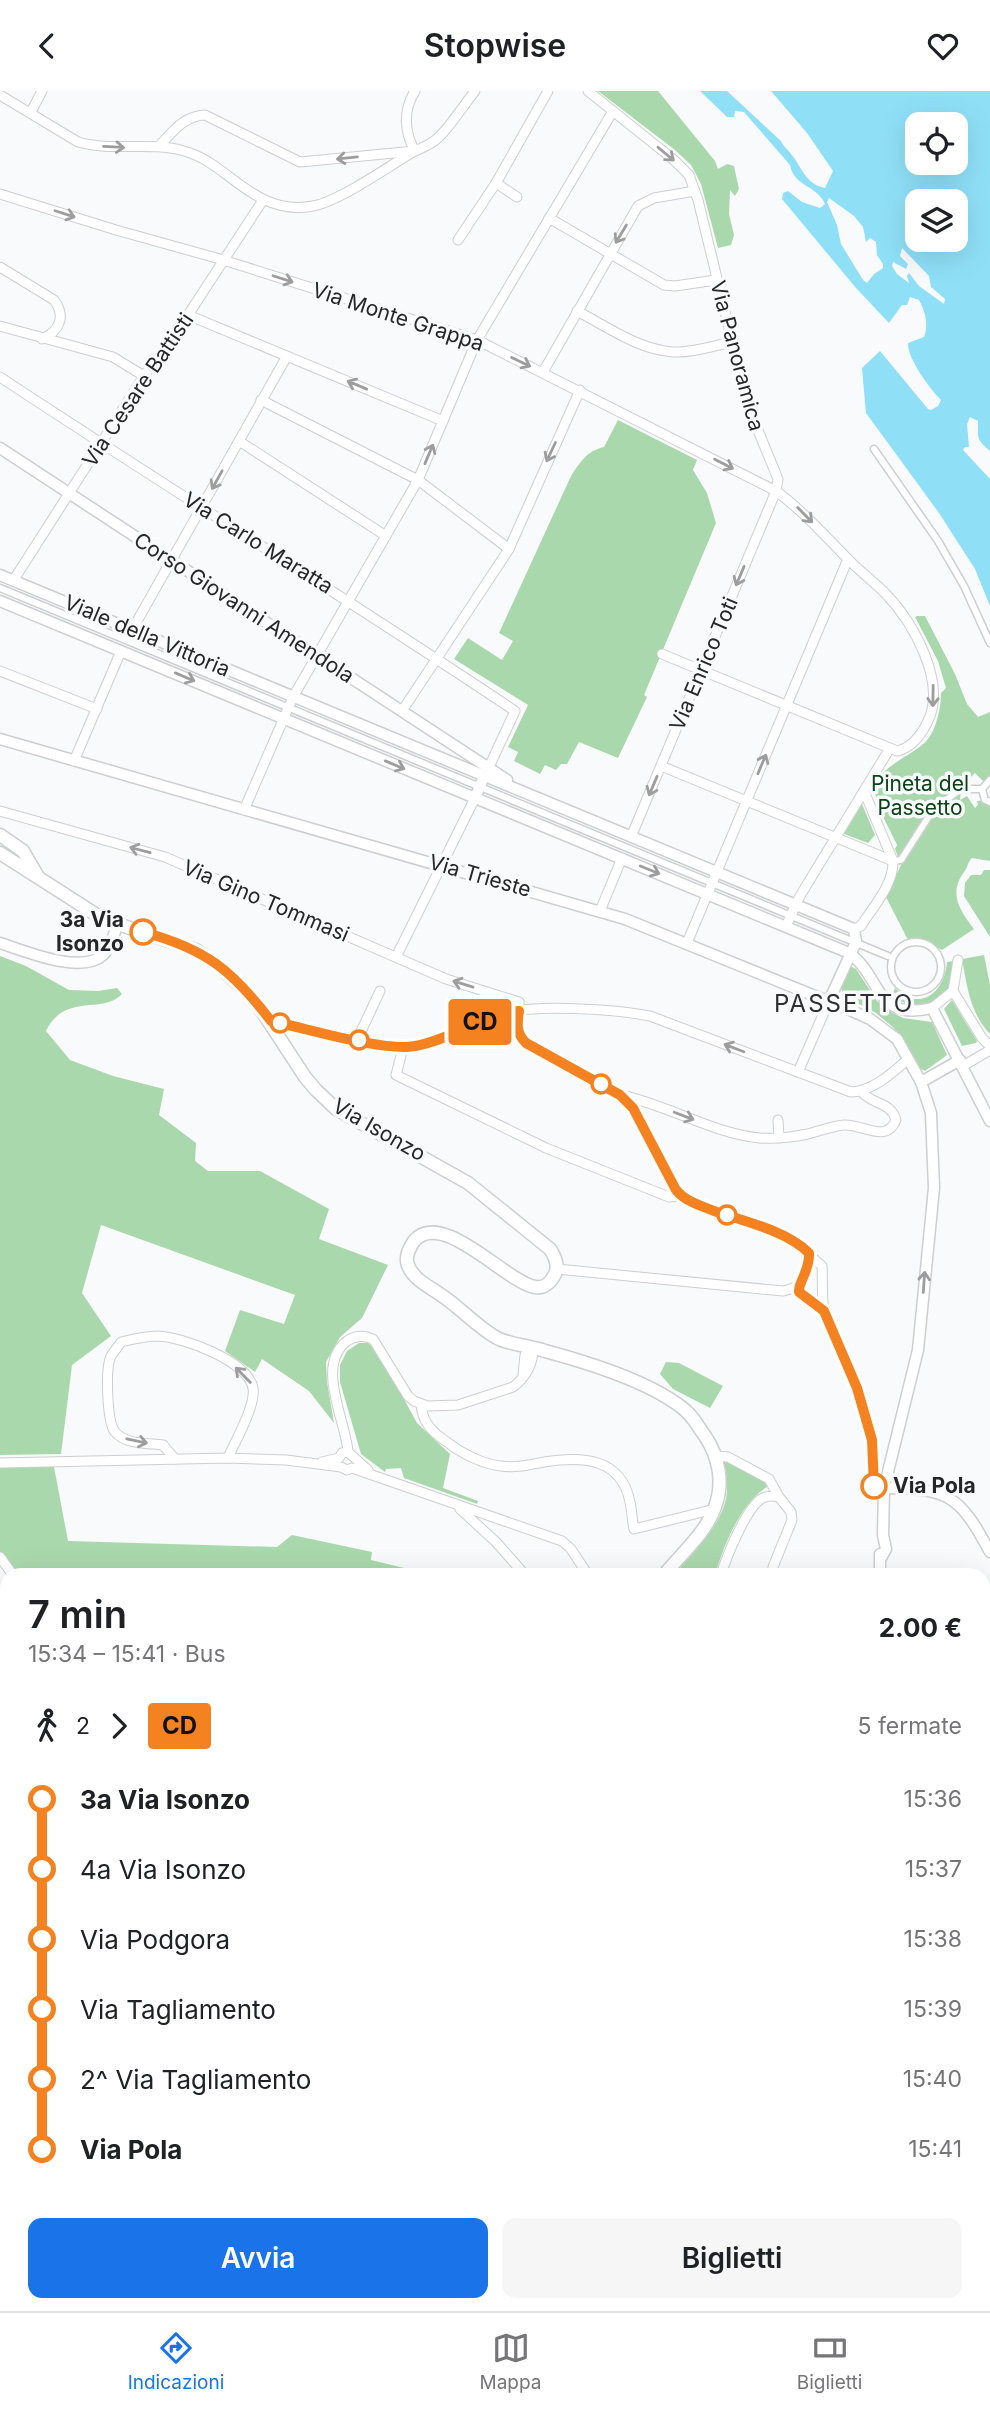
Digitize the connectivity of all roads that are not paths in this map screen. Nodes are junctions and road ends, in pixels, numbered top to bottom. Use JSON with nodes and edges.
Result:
{"nodes":[{"id":1,"x":42,"y":91,"type":"edge"},
{"id":2,"x":415,"y":91,"type":"edge"},
{"id":3,"x":475,"y":91,"type":"edge"},
{"id":4,"x":548,"y":91,"type":"edge"},
{"id":5,"x":588,"y":91,"type":"edge"},
{"id":6,"x":0,"y":95,"type":"edge"},
{"id":7,"x":613,"y":111,"type":"junction"},
{"id":8,"x":31,"y":112,"type":"junction"},
{"id":9,"x":159,"y":146,"type":"junction"},
{"id":10,"x":415,"y":151,"type":"junction"},
{"id":11,"x":496,"y":183,"type":"junction"},
{"id":12,"x":695,"y":191,"type":"junction"},
{"id":13,"x":0,"y":194,"type":"edge"},
{"id":14,"x":517,"y":197,"type":"dead end"},
{"id":15,"x":263,"y":199,"type":"junction"},
{"id":16,"x":548,"y":218,"type":"junction"},
{"id":17,"x":458,"y":240,"type":"dead end"},
{"id":18,"x":610,"y":254,"type":"junction"},
{"id":19,"x":224,"y":260,"type":"junction"},
{"id":20,"x":0,"y":267,"type":"edge"},
{"id":21,"x":716,"y":280,"type":"junction"},
{"id":22,"x":577,"y":311,"type":"junction"},
{"id":23,"x":188,"y":315,"type":"junction"},
{"id":24,"x":0,"y":325,"type":"edge"},
{"id":25,"x":42,"y":339,"type":"junction"},
{"id":26,"x":477,"y":340,"type":"junction"},
{"id":27,"x":732,"y":342,"type":"junction"},
{"id":28,"x":287,"y":356,"type":"junction"},
{"id":29,"x":543,"y":372,"type":"junction"},
{"id":30,"x":144,"y":376,"type":"junction"},
{"id":31,"x":0,"y":377,"type":"edge"},
{"id":32,"x":580,"y":390,"type":"junction"},
{"id":33,"x":261,"y":400,"type":"junction"},
{"id":34,"x":443,"y":421,"type":"junction"},
{"id":35,"x":239,"y":441,"type":"junction"},
{"id":36,"x":101,"y":444,"type":"junction"},
{"id":37,"x":0,"y":448,"type":"edge"},
{"id":38,"x":874,"y":449,"type":"dead end"},
{"id":39,"x":418,"y":480,"type":"junction"},
{"id":40,"x":776,"y":491,"type":"junction"},
{"id":41,"x":68,"y":493,"type":"junction"},
{"id":42,"x":201,"y":508,"type":"junction"},
{"id":43,"x":386,"y":536,"type":"junction"},
{"id":44,"x":509,"y":549,"type":"junction"},
{"id":45,"x":848,"y":559,"type":"junction"},
{"id":46,"x":171,"y":560,"type":"junction"},
{"id":47,"x":0,"y":575,"type":"edge"},
{"id":48,"x":13,"y":581,"type":"junction"},
{"id":49,"x":0,"y":588,"type":"edge"},
{"id":50,"x":350,"y":600,"type":"junction"},
{"id":51,"x":0,"y":601,"type":"edge"},
{"id":52,"x":132,"y":630,"type":"junction"},
{"id":53,"x":990,"y":643,"type":"edge"},
{"id":54,"x":121,"y":651,"type":"junction"},
{"id":55,"x":662,"y":654,"type":"dead end"},
{"id":56,"x":318,"y":655,"type":"junction"},
{"id":57,"x":438,"y":659,"type":"junction"},
{"id":58,"x":701,"y":670,"type":"junction"},
{"id":59,"x":0,"y":671,"type":"edge"},
{"id":60,"x":786,"y":705,"type":"junction"},
{"id":61,"x":288,"y":708,"type":"junction"},
{"id":62,"x":97,"y":709,"type":"junction"},
{"id":63,"x":402,"y":711,"type":"junction"},
{"id":64,"x":0,"y":739,"type":"edge"},
{"id":65,"x":890,"y":748,"type":"junction"},
{"id":66,"x":74,"y":761,"type":"junction"},
{"id":67,"x":661,"y":765,"type":"junction"},
{"id":68,"x":484,"y":777,"type":"junction"},
{"id":69,"x":990,"y":780,"type":"edge"},
{"id":70,"x":982,"y":789,"type":"junction"},
{"id":71,"x":523,"y":791,"type":"joint"},
{"id":72,"x":864,"y":791,"type":"junction"},
{"id":73,"x":475,"y":798,"type":"junction"},
{"id":74,"x":746,"y":800,"type":"junction"},
{"id":75,"x":990,"y":802,"type":"edge"},
{"id":76,"x":244,"y":810,"type":"junction"},
{"id":77,"x":0,"y":811,"type":"edge"},
{"id":78,"x":0,"y":835,"type":"edge"},
{"id":79,"x":631,"y":837,"type":"junction"},
{"id":80,"x":835,"y":837,"type":"junction"},
{"id":81,"x":23,"y":851,"type":"junction"},
{"id":82,"x":0,"y":853,"type":"edge"},
{"id":83,"x":622,"y":858,"type":"junction"},
{"id":84,"x":893,"y":860,"type":"junction"},
{"id":85,"x":15,"y":862,"type":"junction"},
{"id":86,"x":442,"y":865,"type":"junction"},
{"id":87,"x":38,"y":878,"type":"junction"},
{"id":88,"x":712,"y":883,"type":"junction"},
{"id":89,"x":600,"y":911,"type":"junction"},
{"id":90,"x":790,"y":915,"type":"junction"},
{"id":91,"x":117,"y":925,"type":"junction"},
{"id":92,"x":852,"y":936,"type":"junction"},
{"id":93,"x":0,"y":943,"type":"edge"},
{"id":94,"x":687,"y":943,"type":"junction"},
{"id":95,"x":398,"y":953,"type":"dead end"},
{"id":96,"x":849,"y":953,"type":"junction"},
{"id":97,"x":888,"y":956,"type":"dead end"},
{"id":98,"x":958,"y":960,"type":"dead end"},
{"id":99,"x":941,"y":965,"type":"joint"},
{"id":100,"x":380,"y":991,"type":"dead end"},
{"id":101,"x":953,"y":991,"type":"junction"},
{"id":102,"x":829,"y":1001,"type":"junction"},
{"id":103,"x":932,"y":1008,"type":"junction"},
{"id":104,"x":519,"y":1011,"type":"junction"},
{"id":105,"x":271,"y":1021,"type":"junction"},
{"id":106,"x":357,"y":1040,"type":"junction"},
{"id":107,"x":403,"y":1048,"type":"junction"},
{"id":108,"x":990,"y":1048,"type":"edge"},
{"id":109,"x":908,"y":1059,"type":"junction"},
{"id":110,"x":961,"y":1063,"type":"junction"},
{"id":111,"x":798,"y":1072,"type":"junction"},
{"id":112,"x":920,"y":1081,"type":"junction"},
{"id":113,"x":861,"y":1091,"type":"junction"},
{"id":114,"x":620,"y":1095,"type":"junction"},
{"id":115,"x":778,"y":1120,"type":"dead end"},
{"id":116,"x":990,"y":1121,"type":"edge"},
{"id":117,"x":779,"y":1138,"type":"junction"},
{"id":118,"x":681,"y":1196,"type":"junction"},
{"id":119,"x":809,"y":1253,"type":"junction"},
{"id":120,"x":557,"y":1269,"type":"junction"},
{"id":121,"x":798,"y":1287,"type":"junction"},
{"id":122,"x":824,"y":1311,"type":"junction"},
{"id":123,"x":533,"y":1347,"type":"junction"},
{"id":124,"x":421,"y":1404,"type":"junction"},
{"id":125,"x":348,"y":1452,"type":"junction"},
{"id":126,"x":720,"y":1456,"type":"junction"},
{"id":127,"x":228,"y":1458,"type":"junction"},
{"id":128,"x":175,"y":1459,"type":"junction"},
{"id":129,"x":0,"y":1463,"type":"edge"},
{"id":130,"x":340,"y":1463,"type":"junction"},
{"id":131,"x":354,"y":1465,"type":"junction"},
{"id":132,"x":884,"y":1488,"type":"junction"},
{"id":133,"x":779,"y":1497,"type":"junction"},
{"id":134,"x":454,"y":1504,"type":"junction"},
{"id":135,"x":715,"y":1509,"type":"junction"},
{"id":136,"x":492,"y":1517,"type":"junction"},
{"id":137,"x":480,"y":1526,"type":"junction"},
{"id":138,"x":496,"y":1542,"type":"junction"},
{"id":139,"x":990,"y":1552,"type":"edge"},
{"id":140,"x":519,"y":1568,"type":"edge"},
{"id":141,"x":583,"y":1568,"type":"edge"},
{"id":142,"x":670,"y":1568,"type":"edge"},
{"id":143,"x":723,"y":1568,"type":"edge"},
{"id":144,"x":773,"y":1568,"type":"edge"},
{"id":145,"x":880,"y":1568,"type":"edge"}],
"edges":[{"from":1,"to":8,"type":"street"},
{"from":2,"to":10,"type":"street"},
{"from":3,"to":10,"type":"street"},
{"from":4,"to":11,"type":"street"},
{"from":5,"to":7,"type":"street","name":"Via Panoramica"},
{"from":6,"to":8,"type":"street"},
{"from":7,"to":12,"type":"street","name":"Via Panoramica","one_way":true},
{"from":7,"to":16,"type":"street"},
{"from":8,"to":9,"type":"street","one_way":true},
{"from":10,"to":9,"type":"street","one_way":true},
{"from":9,"to":15,"type":"street"},
{"from":10,"to":15,"type":"street"},
{"from":11,"to":14,"type":"street"},
{"from":11,"to":17,"type":"street"},
{"from":12,"to":18,"type":"street","one_way":true},
{"from":12,"to":21,"type":"street","name":"Via Panoramica"},
{"from":13,"to":19,"type":"street","name":"Via Monte Grappa","one_way":true},
{"from":15,"to":19,"type":"street","name":"Via Cesare Battisti"},
{"from":16,"to":18,"type":"street"},
{"from":16,"to":26,"type":"street"},
{"from":18,"to":21,"type":"street"},
{"from":18,"to":22,"type":"street"},
{"from":19,"to":23,"type":"street","name":"Via Cesare Battisti"},
{"from":19,"to":26,"type":"street","name":"Via Monte Grappa","one_way":true},
{"from":20,"to":25,"type":"street"},
{"from":21,"to":27,"type":"street","name":"Via Panoramica"},
{"from":22,"to":27,"type":"street"},
{"from":22,"to":29,"type":"street"},
{"from":23,"to":28,"type":"street"},
{"from":23,"to":30,"type":"street","name":"Via Cesare Battisti"},
{"from":24,"to":25,"type":"street"},
{"from":25,"to":30,"type":"street"},
{"from":26,"to":29,"type":"street","name":"Via Monte Grappa","one_way":true},
{"from":26,"to":34,"type":"street"},
{"from":27,"to":40,"type":"street","name":"Via Panoramica"},
{"from":28,"to":33,"type":"street"},
{"from":34,"to":28,"type":"street","one_way":true},
{"from":29,"to":32,"type":"street","name":"Via Monte Grappa"},
{"from":30,"to":36,"type":"street","name":"Via Cesare Battisti"},
{"from":31,"to":36,"type":"street","name":"Via Carlo Maratta"},
{"from":32,"to":40,"type":"street","name":"Via Monte Grappa","one_way":true},
{"from":32,"to":44,"type":"street","one_way":true},
{"from":33,"to":35,"type":"street"},
{"from":33,"to":39,"type":"street"},
{"from":39,"to":34,"type":"street","one_way":true},
{"from":35,"to":42,"type":"street","one_way":true},
{"from":35,"to":43,"type":"street"},
{"from":36,"to":41,"type":"street","name":"Via Cesare Battisti"},
{"from":36,"to":42,"type":"street","name":"Via Carlo Maratta"},
{"from":37,"to":41,"type":"street","name":"Corso Giovanni Amendola"},
{"from":38,"to":53,"type":"street"},
{"from":39,"to":43,"type":"street"},
{"from":39,"to":44,"type":"street"},
{"from":40,"to":45,"type":"street","one_way":true},
{"from":40,"to":58,"type":"street","name":"Via Enrico Toti","one_way":true},
{"from":41,"to":46,"type":"street","name":"Corso Giovanni Amendola"},
{"from":41,"to":48,"type":"street","name":"Via Cesare Battisti"},
{"from":42,"to":46,"type":"street"},
{"from":42,"to":50,"type":"street","name":"Via Carlo Maratta"},
{"from":43,"to":50,"type":"street"},
{"from":44,"to":57,"type":"street"},
{"from":45,"to":60,"type":"street"},
{"from":45,"to":65,"type":"street","one_way":true},
{"from":46,"to":52,"type":"street"},
{"from":46,"to":56,"type":"street","name":"Corso Giovanni Amendola"},
{"from":47,"to":48,"type":"street","name":"Viale della Vittoria"},
{"from":48,"to":52,"type":"street","name":"Viale della Vittoria"},
{"from":49,"to":61,"type":"street","name":"Viale della Vittoria"},
{"from":50,"to":56,"type":"street"},
{"from":50,"to":57,"type":"street","name":"Via Carlo Maratta"},
{"from":51,"to":54,"type":"street","name":"Viale della Vittoria"},
{"from":52,"to":61,"type":"street","name":"Viale della Vittoria"},
{"from":54,"to":61,"type":"street","name":"Viale della Vittoria","one_way":true},
{"from":54,"to":62,"type":"street"},
{"from":55,"to":58,"type":"street"},
{"from":56,"to":61,"type":"street"},
{"from":56,"to":63,"type":"street","name":"Corso Giovanni Amendola"},
{"from":57,"to":63,"type":"street"},
{"from":57,"to":68,"type":"street","name":"Via Carlo Maratta"},
{"from":58,"to":60,"type":"street"},
{"from":58,"to":67,"type":"street","name":"Via Enrico Toti"},
{"from":59,"to":62,"type":"street"},
{"from":60,"to":65,"type":"street"},
{"from":74,"to":60,"type":"street","one_way":true},
{"from":61,"to":68,"type":"street","name":"Viale della Vittoria"},
{"from":61,"to":73,"type":"street","name":"Viale della Vittoria","one_way":true},
{"from":61,"to":76,"type":"street"},
{"from":62,"to":66,"type":"street"},
{"from":63,"to":68,"type":"street","name":"Corso Giovanni Amendola"},
{"from":64,"to":66,"type":"street","name":"Via Trieste"},
{"from":65,"to":72,"type":"street"},
{"from":66,"to":76,"type":"street","name":"Via Trieste"},
{"from":67,"to":74,"type":"street"},
{"from":67,"to":79,"type":"street","name":"Via Enrico Toti","one_way":true},
{"from":68,"to":71,"type":"street","name":"Corso Giovanni Amendola"},
{"from":68,"to":73,"type":"street"},
{"from":68,"to":88,"type":"street","name":"Viale della Vittoria"},
{"from":69,"to":70,"type":"street"},
{"from":70,"to":75,"type":"street"},
{"from":70,"to":84,"type":"street"},
{"from":71,"to":79,"type":"street","name":"Viale della Vittoria"},
{"from":72,"to":80,"type":"street"},
{"from":72,"to":84,"type":"street"},
{"from":73,"to":83,"type":"street","name":"Viale della Vittoria"},
{"from":73,"to":86,"type":"street"},
{"from":74,"to":80,"type":"street"},
{"from":74,"to":88,"type":"street"},
{"from":76,"to":86,"type":"street","name":"Via Trieste"},
{"from":104,"to":77,"type":"street","name":"Via Gino Tommasi","one_way":true},
{"from":78,"to":81,"type":"main road"},
{"from":79,"to":88,"type":"street","name":"Viale della Vittoria"},
{"from":80,"to":84,"type":"street"},
{"from":80,"to":90,"type":"street"},
{"from":81,"to":85,"type":"main road"},
{"from":81,"to":87,"type":"main road"},
{"from":82,"to":85,"type":"main road","name":"Via Isonzo"},
{"from":83,"to":88,"type":"street","name":"Viale della Vittoria","one_way":true},
{"from":83,"to":89,"type":"street"},
{"from":84,"to":92,"type":"street"},
{"from":85,"to":87,"type":"main road","name":"Via Isonzo"},
{"from":86,"to":89,"type":"street","name":"Via Trieste"},
{"from":86,"to":95,"type":"street"},
{"from":87,"to":91,"type":"main road","name":"Via Isonzo"},
{"from":88,"to":90,"type":"street","name":"Viale della Vittoria"},
{"from":88,"to":90,"type":"street","name":"Viale della Vittoria"},
{"from":88,"to":94,"type":"street"},
{"from":89,"to":94,"type":"street","name":"Via Trieste"},
{"from":90,"to":92,"type":"street","name":"Viale della Vittoria"},
{"from":90,"to":96,"type":"street","name":"Viale della Vittoria"},
{"from":91,"to":93,"type":"street"},
{"from":91,"to":105,"type":"main road","name":"Via Isonzo"},
{"from":92,"to":96,"type":"street"},
{"from":92,"to":97,"type":"street"},
{"from":94,"to":102,"type":"street","name":"Via Trieste"},
{"from":96,"to":102,"type":"street"},
{"from":96,"to":103,"type":"street"},
{"from":98,"to":101,"type":"street"},
{"from":99,"to":99,"type":"street"},
{"from":100,"to":106,"type":"street"},
{"from":101,"to":103,"type":"street"},
{"from":101,"to":108,"type":"street"},
{"from":102,"to":109,"type":"street","name":"Via Trieste"},
{"from":102,"to":111,"type":"street"},
{"from":103,"to":110,"type":"street"},
{"from":104,"to":107,"type":"street"},
{"from":111,"to":104,"type":"street","one_way":true},
{"from":104,"to":114,"type":"street"},
{"from":105,"to":106,"type":"street"},
{"from":105,"to":120,"type":"main road","name":"Via Isonzo"},
{"from":106,"to":107,"type":"street"},
{"from":107,"to":118,"type":"street"},
{"from":108,"to":110,"type":"street"},
{"from":109,"to":112,"type":"street","name":"Via Trieste"},
{"from":109,"to":113,"type":"street"},
{"from":110,"to":112,"type":"street"},
{"from":110,"to":116,"type":"street"},
{"from":111,"to":113,"type":"street"},
{"from":132,"to":112,"type":"street","name":"Via Trieste","one_way":true},
{"from":113,"to":117,"type":"street"},
{"from":114,"to":117,"type":"street","one_way":true},
{"from":114,"to":118,"type":"street"},
{"from":115,"to":117,"type":"street"},
{"from":118,"to":119,"type":"street"},
{"from":119,"to":121,"type":"street"},
{"from":119,"to":122,"type":"street"},
{"from":120,"to":121,"type":"street"},
{"from":120,"to":123,"type":"main road"},
{"from":121,"to":122,"type":"street"},
{"from":122,"to":132,"type":"street"},
{"from":123,"to":124,"type":"street"},
{"from":123,"to":126,"type":"main road"},
{"from":124,"to":125,"type":"street"},
{"from":124,"to":135,"type":"street"},
{"from":125,"to":130,"type":"street"},
{"from":125,"to":131,"type":"street"},
{"from":126,"to":133,"type":"street"},
{"from":126,"to":135,"type":"main road"},
{"from":127,"to":128,"type":"street"},
{"from":127,"to":128,"type":"street","one_way":true},
{"from":127,"to":130,"type":"street"},
{"from":128,"to":129,"type":"street"},
{"from":130,"to":131,"type":"street"},
{"from":131,"to":134,"type":"street"},
{"from":132,"to":139,"type":"street"},
{"from":132,"to":145,"type":"street","name":"Via Trieste"},
{"from":133,"to":143,"type":"street"},
{"from":133,"to":144,"type":"street"},
{"from":134,"to":136,"type":"street"},
{"from":134,"to":137,"type":"street"},
{"from":135,"to":142,"type":"main road"},
{"from":136,"to":137,"type":"street"},
{"from":136,"to":138,"type":"street"},
{"from":136,"to":141,"type":"street"},
{"from":137,"to":138,"type":"street"},
{"from":138,"to":140,"type":"street"}]}
